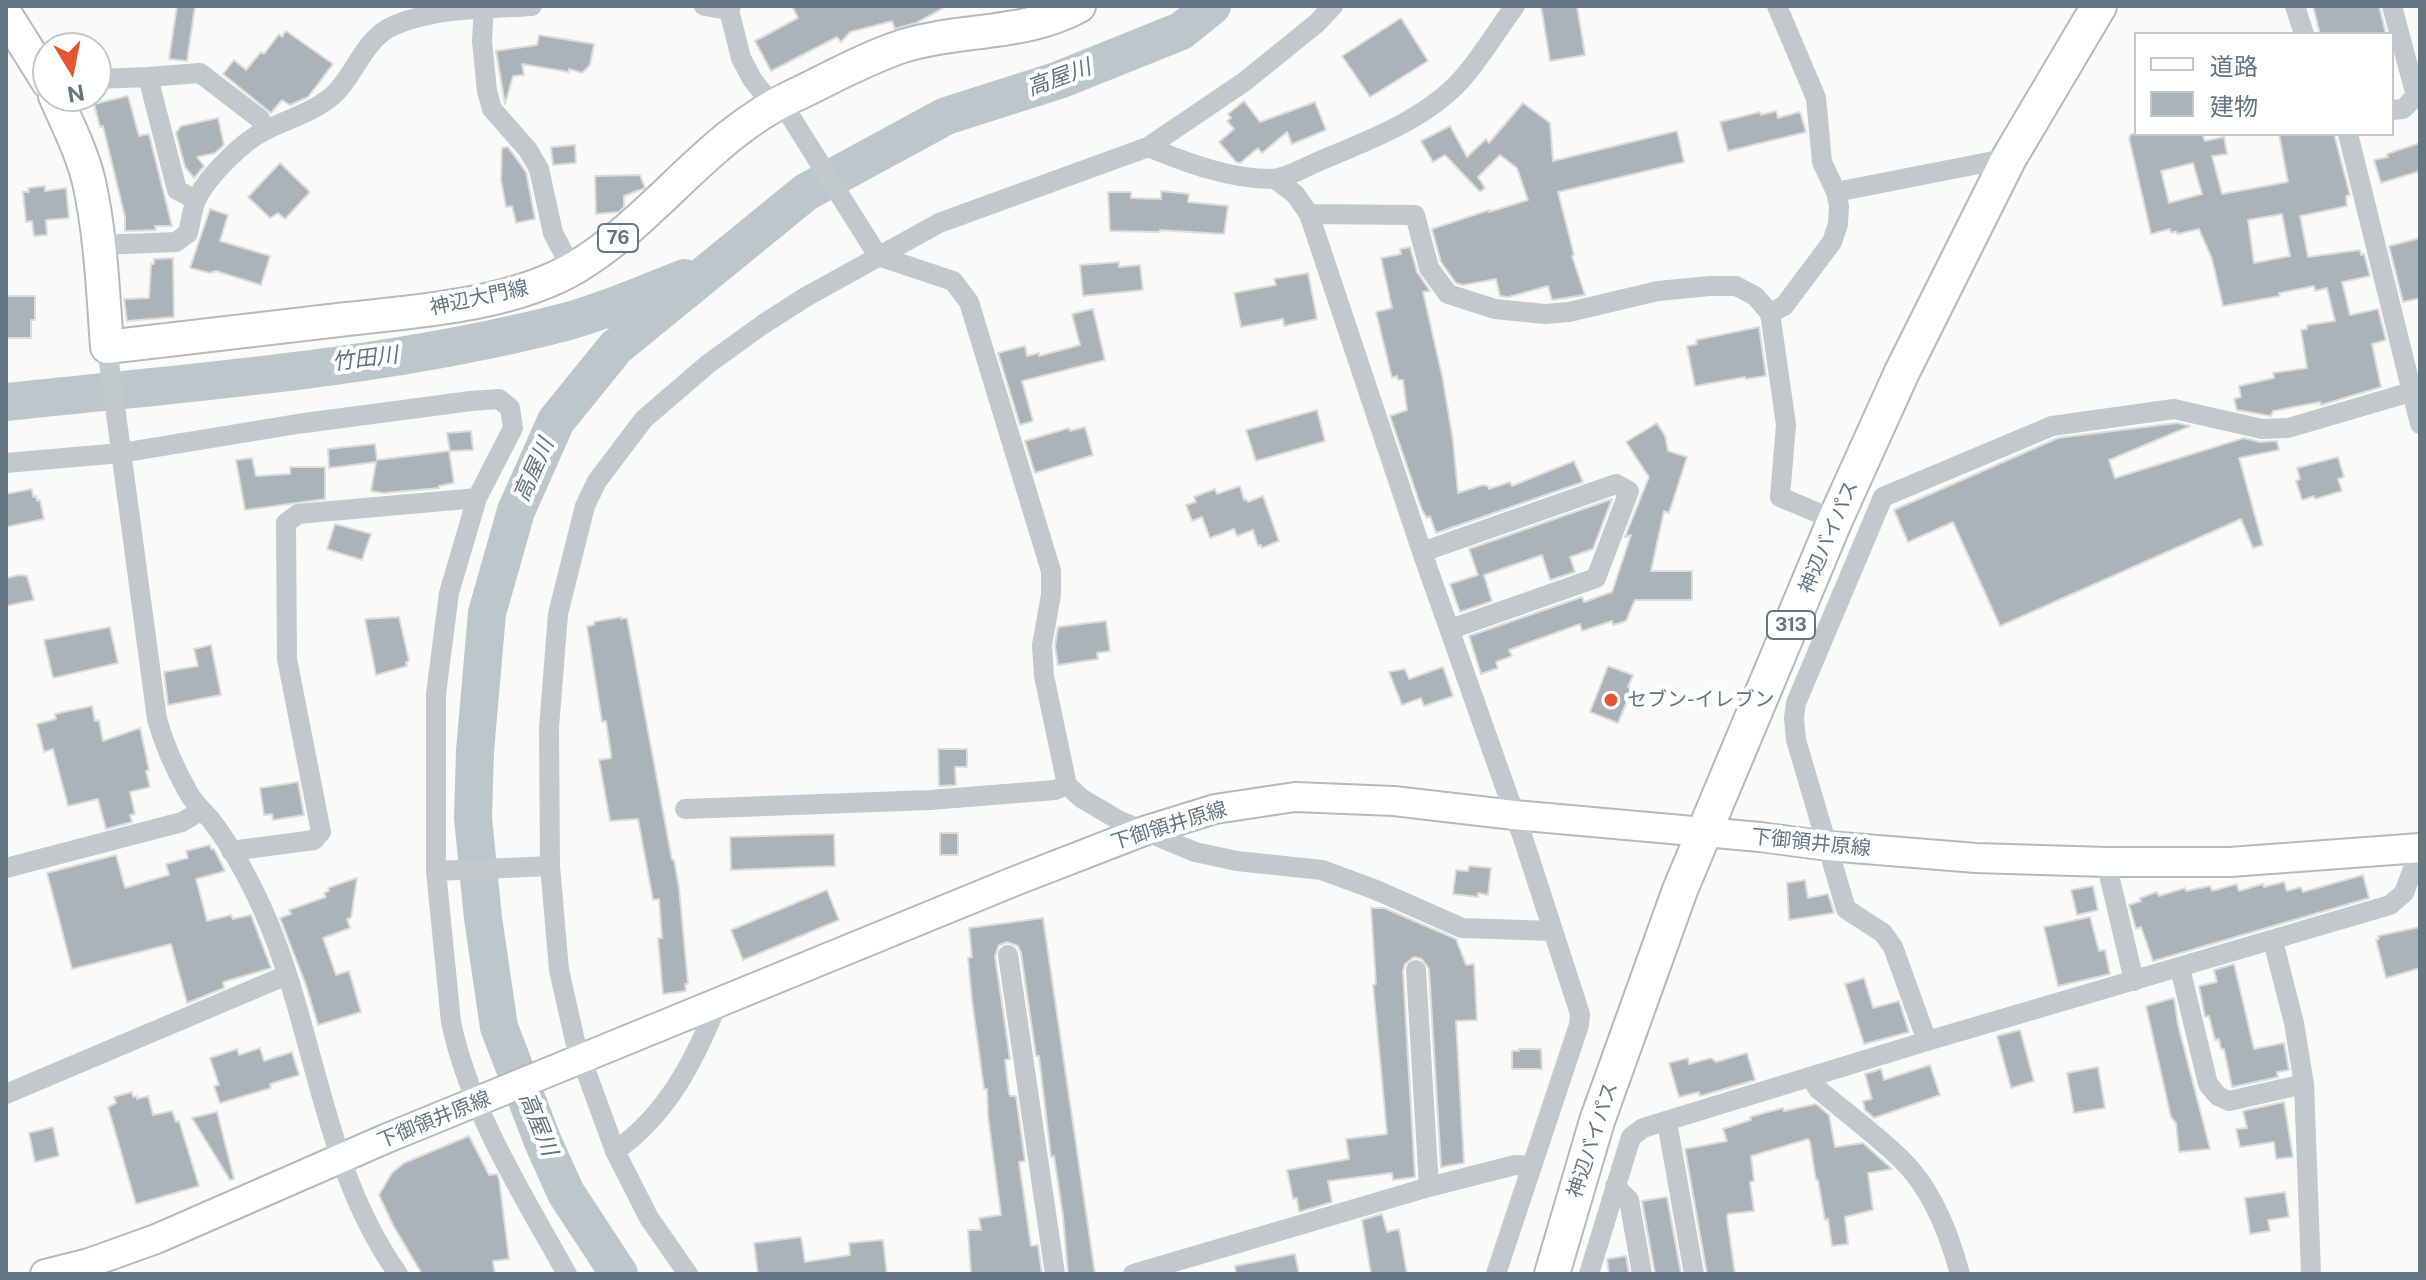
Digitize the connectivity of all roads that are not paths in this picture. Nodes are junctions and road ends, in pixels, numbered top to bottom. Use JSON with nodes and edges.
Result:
{"nodes":[{"id":1,"x":532,"y":6,"type":"edge"},
{"id":2,"x":704,"y":6,"type":"edge"},
{"id":3,"x":1079,"y":6,"type":"edge"},
{"id":4,"x":1333,"y":6,"type":"edge"},
{"id":5,"x":1515,"y":6,"type":"edge"},
{"id":6,"x":1777,"y":6,"type":"edge"},
{"id":7,"x":2099,"y":6,"type":"edge"},
{"id":8,"x":2295,"y":6,"type":"edge"},
{"id":9,"x":2392,"y":6,"type":"edge"},
{"id":10,"x":483,"y":8,"type":"edge"},
{"id":11,"x":730,"y":8,"type":"edge"},
{"id":12,"x":6,"y":15,"type":"edge"},
{"id":13,"x":2303,"y":32,"type":"edge"},
{"id":14,"x":32,"y":56,"type":"edge"},
{"id":15,"x":148,"y":77,"type":"junction"},
{"id":16,"x":112,"y":78,"type":"edge"},
{"id":17,"x":782,"y":108,"type":"junction"},
{"id":18,"x":2394,"y":110,"type":"edge"},
{"id":19,"x":61,"y":112,"type":"edge"},
{"id":20,"x":265,"y":130,"type":"junction"},
{"id":21,"x":2348,"y":136,"type":"edge"},
{"id":22,"x":1148,"y":147,"type":"junction"},
{"id":23,"x":2009,"y":158,"type":"junction"},
{"id":24,"x":1275,"y":179,"type":"junction"},
{"id":25,"x":1836,"y":192,"type":"junction"},
{"id":26,"x":196,"y":200,"type":"junction"},
{"id":27,"x":1309,"y":214,"type":"junction"},
{"id":28,"x":99,"y":245,"type":"junction"},
{"id":29,"x":876,"y":254,"type":"junction"},
{"id":30,"x":572,"y":269,"type":"junction"},
{"id":31,"x":1770,"y":313,"type":"junction"},
{"id":32,"x":108,"y":352,"type":"junction"},
{"id":33,"x":2411,"y":392,"type":"junction"},
{"id":34,"x":2420,"y":424,"type":"edge"},
{"id":35,"x":120,"y":450,"type":"junction"},
{"id":36,"x":6,"y":463,"type":"edge"},
{"id":37,"x":477,"y":498,"type":"junction"},
{"id":38,"x":1835,"y":520,"type":"junction"},
{"id":39,"x":1422,"y":552,"type":"junction"},
{"id":40,"x":1804,"y":595,"type":"junction"},
{"id":41,"x":1836,"y":606,"type":"junction"},
{"id":42,"x":1451,"y":629,"type":"junction"},
{"id":43,"x":1067,"y":785,"type":"junction"},
{"id":44,"x":685,"y":809,"type":"dead end"},
{"id":45,"x":202,"y":810,"type":"junction"},
{"id":46,"x":1514,"y":815,"type":"junction"},
{"id":47,"x":1144,"y":831,"type":"junction"},
{"id":48,"x":1703,"y":831,"type":"junction"},
{"id":49,"x":1828,"y":846,"type":"junction"},
{"id":50,"x":2420,"y":849,"type":"edge"},
{"id":51,"x":231,"y":851,"type":"junction"},
{"id":52,"x":2106,"y":862,"type":"junction"},
{"id":53,"x":542,"y":866,"type":"junction"},
{"id":54,"x":6,"y":868,"type":"edge"},
{"id":55,"x":440,"y":871,"type":"junction"},
{"id":56,"x":1552,"y":931,"type":"junction"},
{"id":57,"x":2273,"y":941,"type":"junction"},
{"id":58,"x":1008,"y":955,"type":"dead end"},
{"id":59,"x":2180,"y":968,"type":"junction"},
{"id":60,"x":1416,"y":970,"type":"dead end"},
{"id":61,"x":287,"y":975,"type":"junction"},
{"id":62,"x":2134,"y":981,"type":"junction"},
{"id":63,"x":718,"y":1002,"type":"junction"},
{"id":64,"x":1927,"y":1041,"type":"junction"},
{"id":65,"x":575,"y":1062,"type":"junction"},
{"id":66,"x":1811,"y":1077,"type":"junction"},
{"id":67,"x":2304,"y":1084,"type":"junction"},
{"id":68,"x":6,"y":1094,"type":"edge"},
{"id":69,"x":482,"y":1101,"type":"junction"},
{"id":70,"x":1667,"y":1122,"type":"junction"},
{"id":71,"x":615,"y":1151,"type":"junction"},
{"id":72,"x":340,"y":1160,"type":"junction"},
{"id":73,"x":1532,"y":1166,"type":"junction"},
{"id":74,"x":1615,"y":1186,"type":"junction"},
{"id":75,"x":1429,"y":1187,"type":"junction"},
{"id":76,"x":45,"y":1274,"type":"edge"},
{"id":77,"x":398,"y":1274,"type":"edge"},
{"id":78,"x":567,"y":1274,"type":"edge"},
{"id":79,"x":688,"y":1274,"type":"edge"},
{"id":80,"x":1055,"y":1274,"type":"edge"},
{"id":81,"x":1133,"y":1274,"type":"edge"},
{"id":82,"x":1496,"y":1274,"type":"edge"},
{"id":83,"x":1552,"y":1274,"type":"edge"},
{"id":84,"x":1589,"y":1274,"type":"edge"},
{"id":85,"x":1642,"y":1274,"type":"edge"},
{"id":86,"x":1694,"y":1274,"type":"edge"},
{"id":87,"x":1960,"y":1274,"type":"edge"},
{"id":88,"x":2311,"y":1274,"type":"edge"}],
"edges":[{"from":1,"to":10,"type":"street"},
{"from":2,"to":11,"type":"street"},
{"from":3,"to":17,"type":"main road","name":"神辺大門線","number":"76"},
{"from":4,"to":22,"type":"street"},
{"from":5,"to":24,"type":"street"},
{"from":6,"to":25,"type":"street"},
{"from":7,"to":23,"type":"highway","name":"神辺バイパス","number":"313"},
{"from":8,"to":13,"type":"street"},
{"from":9,"to":18,"type":"street"},
{"from":10,"to":20,"type":"street"},
{"from":10,"to":30,"type":"street"},
{"from":11,"to":17,"type":"street"},
{"from":12,"to":14,"type":"main road"},
{"from":15,"to":16,"type":"street"},
{"from":15,"to":20,"type":"street"},
{"from":15,"to":26,"type":"street"},
{"from":17,"to":29,"type":"street"},
{"from":17,"to":30,"type":"main road","name":"神辺大門線","number":"76"},
{"from":19,"to":28,"type":"main road"},
{"from":20,"to":26,"type":"street"},
{"from":21,"to":33,"type":"street"},
{"from":22,"to":24,"type":"street"},
{"from":22,"to":29,"type":"street"},
{"from":23,"to":25,"type":"street"},
{"from":23,"to":38,"type":"highway","name":"神辺バイパス","number":"313"},
{"from":24,"to":27,"type":"street"},
{"from":25,"to":31,"type":"street"},
{"from":26,"to":28,"type":"street"},
{"from":27,"to":31,"type":"street"},
{"from":27,"to":39,"type":"street"},
{"from":28,"to":32,"type":"main road"},
{"from":29,"to":43,"type":"street"},
{"from":29,"to":53,"type":"street"},
{"from":30,"to":32,"type":"main road","name":"神辺大門線","number":"76"},
{"from":31,"to":38,"type":"street"},
{"from":32,"to":35,"type":"street"},
{"from":33,"to":34,"type":"street"},
{"from":33,"to":41,"type":"street"},
{"from":35,"to":36,"type":"street"},
{"from":35,"to":37,"type":"street"},
{"from":35,"to":45,"type":"street"},
{"from":37,"to":51,"type":"street"},
{"from":37,"to":55,"type":"street"},
{"from":38,"to":40,"type":"highway","name":"神辺バイパス","number":"313"},
{"from":39,"to":42,"type":"street"},
{"from":39,"to":42,"type":"street"},
{"from":40,"to":41,"type":"street"},
{"from":40,"to":48,"type":"highway","name":"神辺バイパス","number":"313"},
{"from":41,"to":49,"type":"street"},
{"from":42,"to":46,"type":"street"},
{"from":43,"to":44,"type":"street"},
{"from":43,"to":47,"type":"street"},
{"from":45,"to":51,"type":"street"},
{"from":45,"to":54,"type":"street"},
{"from":46,"to":47,"type":"main road","name":"下御領井原線"},
{"from":46,"to":48,"type":"main road","name":"下御領井原線"},
{"from":46,"to":56,"type":"street"},
{"from":47,"to":56,"type":"street"},
{"from":47,"to":63,"type":"main road","name":"下御領井原線"},
{"from":48,"to":49,"type":"main road","name":"下御領井原線"},
{"from":48,"to":83,"type":"highway","name":"神辺バイパス","number":"313"},
{"from":49,"to":52,"type":"main road","name":"下御領井原線"},
{"from":49,"to":64,"type":"street"},
{"from":50,"to":52,"type":"main road","name":"下御領井原線"},
{"from":50,"to":57,"type":"street"},
{"from":51,"to":61,"type":"street"},
{"from":52,"to":62,"type":"street"},
{"from":53,"to":55,"type":"street"},
{"from":53,"to":65,"type":"street"},
{"from":55,"to":69,"type":"street"},
{"from":56,"to":73,"type":"street"},
{"from":57,"to":59,"type":"street"},
{"from":57,"to":67,"type":"street"},
{"from":58,"to":80,"type":"street"},
{"from":59,"to":62,"type":"street"},
{"from":59,"to":67,"type":"street"},
{"from":60,"to":75,"type":"street"},
{"from":61,"to":68,"type":"street"},
{"from":61,"to":72,"type":"street"},
{"from":62,"to":64,"type":"street"},
{"from":63,"to":65,"type":"main road","name":"下御領井原線"},
{"from":63,"to":71,"type":"street"},
{"from":64,"to":66,"type":"street"},
{"from":65,"to":69,"type":"main road","name":"下御領井原線"},
{"from":65,"to":71,"type":"street"},
{"from":66,"to":70,"type":"street"},
{"from":66,"to":87,"type":"street"},
{"from":67,"to":88,"type":"street"},
{"from":69,"to":72,"type":"main road","name":"下御領井原線"},
{"from":69,"to":78,"type":"street"},
{"from":70,"to":74,"type":"street"},
{"from":70,"to":86,"type":"street"},
{"from":71,"to":79,"type":"street"},
{"from":72,"to":76,"type":"main road","name":"下御領井原線"},
{"from":72,"to":77,"type":"street"},
{"from":73,"to":75,"type":"street"},
{"from":73,"to":82,"type":"street"},
{"from":74,"to":84,"type":"street"},
{"from":74,"to":85,"type":"street"},
{"from":75,"to":81,"type":"street"}]}
